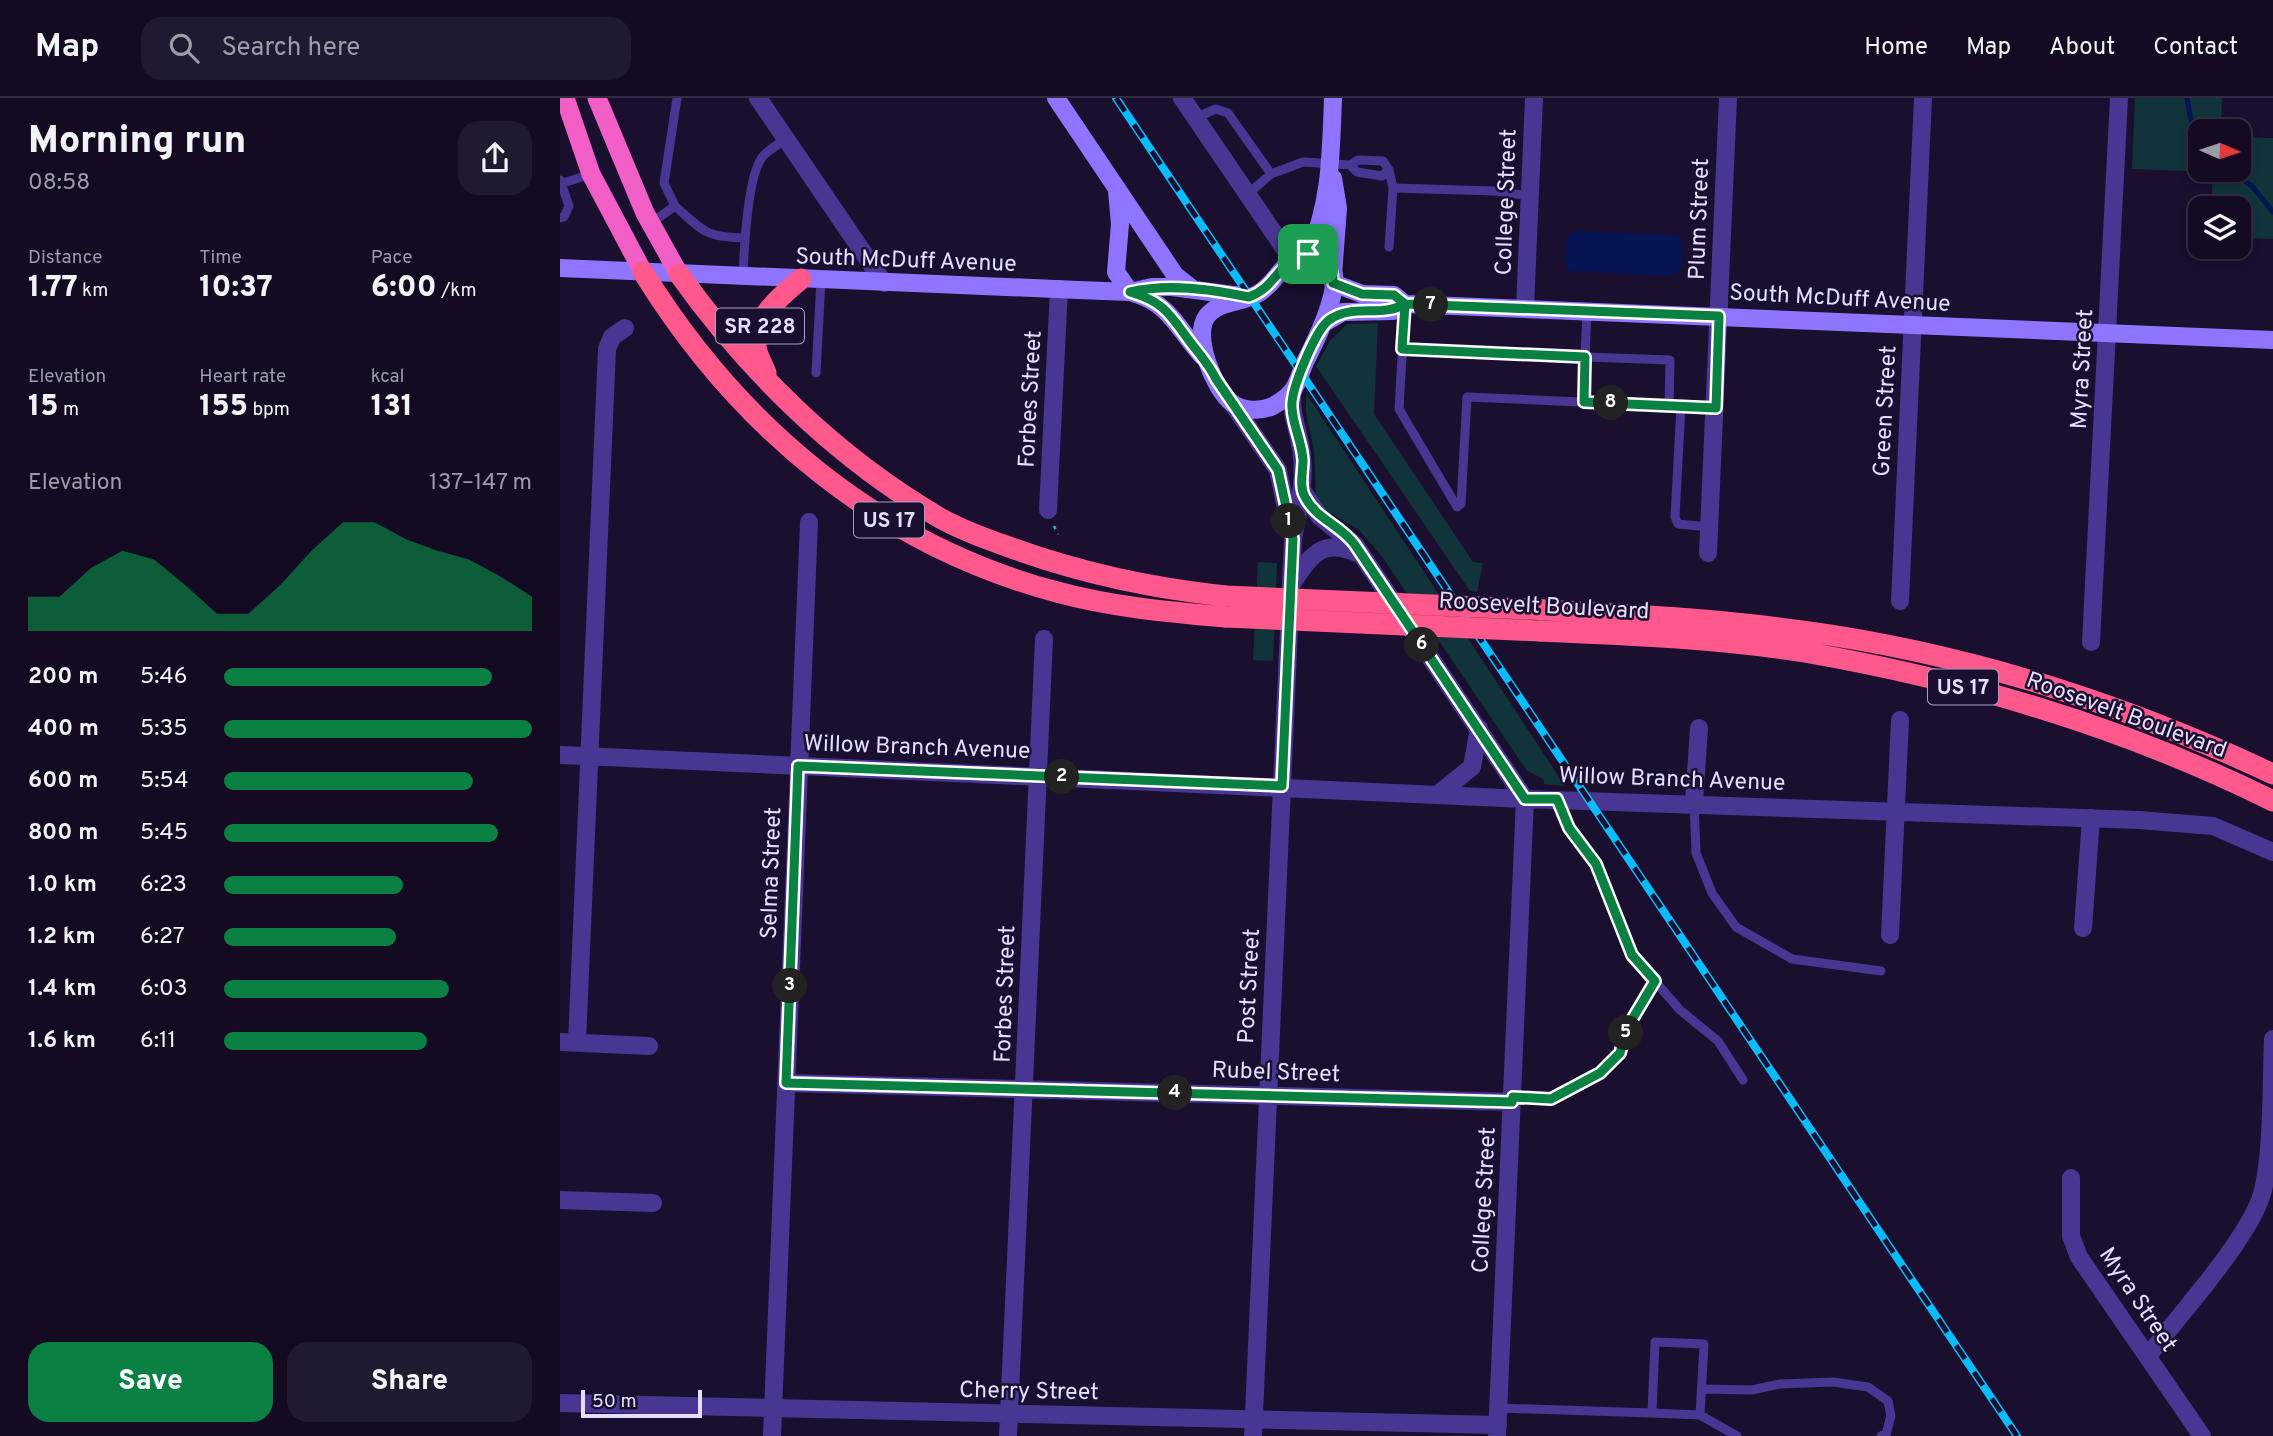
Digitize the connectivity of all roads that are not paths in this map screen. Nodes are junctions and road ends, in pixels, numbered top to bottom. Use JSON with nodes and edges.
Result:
{"nodes":[{"id":1,"x":597,"y":98,"type":"edge"},
{"id":2,"x":677,"y":98,"type":"edge"},
{"id":3,"x":758,"y":98,"type":"edge"},
{"id":4,"x":1056,"y":98,"type":"edge"},
{"id":5,"x":1182,"y":98,"type":"edge"},
{"id":6,"x":1333,"y":98,"type":"edge"},
{"id":7,"x":1534,"y":98,"type":"edge"},
{"id":8,"x":1728,"y":98,"type":"edge"},
{"id":9,"x":1923,"y":98,"type":"edge"},
{"id":10,"x":2119,"y":98,"type":"edge"},
{"id":11,"x":565,"y":110,"type":"edge"},
{"id":12,"x":1195,"y":118,"type":"junction"},
{"id":13,"x":786,"y":139,"type":"junction"},
{"id":14,"x":1331,"y":164,"type":"junction"},
{"id":15,"x":1350,"y":165,"type":"junction"},
{"id":16,"x":1389,"y":170,"type":"junction"},
{"id":17,"x":591,"y":174,"type":"junction"},
{"id":18,"x":1272,"y":174,"type":"junction"},
{"id":19,"x":560,"y":182,"type":"edge"},
{"id":20,"x":1116,"y":186,"type":"junction"},
{"id":21,"x":1393,"y":188,"type":"junction"},
{"id":22,"x":1248,"y":194,"type":"junction"},
{"id":23,"x":1530,"y":196,"type":"junction"},
{"id":24,"x":675,"y":206,"type":"junction"},
{"id":25,"x":560,"y":218,"type":"edge"},
{"id":26,"x":650,"y":224,"type":"junction"},
{"id":27,"x":744,"y":238,"type":"junction"},
{"id":28,"x":1284,"y":247,"type":"junction"},
{"id":29,"x":1389,"y":247,"type":"dead end"},
{"id":30,"x":1306,"y":255,"type":"junction"},
{"id":31,"x":560,"y":268,"type":"edge"},
{"id":32,"x":1280,"y":270,"type":"junction"},
{"id":33,"x":643,"y":272,"type":"junction"},
{"id":34,"x":679,"y":274,"type":"junction"},
{"id":35,"x":743,"y":277,"type":"junction"},
{"id":36,"x":811,"y":280,"type":"junction"},
{"id":37,"x":1333,"y":280,"type":"junction"},
{"id":38,"x":884,"y":283,"type":"junction"},
{"id":39,"x":1059,"y":289,"type":"junction"},
{"id":40,"x":1196,"y":291,"type":"junction"},
{"id":41,"x":1130,"y":292,"type":"junction"},
{"id":42,"x":1249,"y":297,"type":"junction"},
{"id":43,"x":1405,"y":304,"type":"junction"},
{"id":44,"x":1525,"y":308,"type":"junction"},
{"id":45,"x":1587,"y":310,"type":"junction"},
{"id":46,"x":1719,"y":316,"type":"junction"},
{"id":47,"x":1326,"y":322,"type":"junction"},
{"id":48,"x":1913,"y":325,"type":"junction"},
{"id":49,"x":625,"y":328,"type":"dead end"},
{"id":50,"x":2108,"y":333,"type":"junction"},
{"id":51,"x":2273,"y":340,"type":"edge"},
{"id":52,"x":1402,"y":349,"type":"junction"},
{"id":53,"x":1585,"y":357,"type":"junction"},
{"id":54,"x":1209,"y":363,"type":"junction"},
{"id":55,"x":816,"y":373,"type":"dead end"},
{"id":56,"x":770,"y":385,"type":"junction"},
{"id":57,"x":1293,"y":390,"type":"junction"},
{"id":58,"x":1231,"y":402,"type":"junction"},
{"id":59,"x":1584,"y":402,"type":"junction"},
{"id":60,"x":1669,"y":406,"type":"junction"},
{"id":61,"x":1681,"y":406,"type":"junction"},
{"id":62,"x":1716,"y":408,"type":"junction"},
{"id":63,"x":1302,"y":490,"type":"junction"},
{"id":64,"x":1048,"y":510,"type":"dead end"},
{"id":65,"x":809,"y":522,"type":"dead end"},
{"id":66,"x":1710,"y":527,"type":"junction"},
{"id":67,"x":1293,"y":539,"type":"junction"},
{"id":68,"x":1709,"y":552,"type":"dead end"},
{"id":69,"x":1362,"y":555,"type":"junction"},
{"id":70,"x":1291,"y":585,"type":"junction"},
{"id":71,"x":1900,"y":601,"type":"dead end"},
{"id":72,"x":1225,"y":606,"type":"junction"},
{"id":73,"x":1044,"y":639,"type":"dead end"},
{"id":74,"x":2091,"y":642,"type":"dead end"},
{"id":75,"x":1900,"y":720,"type":"dead end"},
{"id":76,"x":1479,"y":728,"type":"junction"},
{"id":77,"x":1699,"y":728,"type":"dead end"},
{"id":78,"x":560,"y":755,"type":"edge"},
{"id":79,"x":589,"y":755,"type":"junction"},
{"id":80,"x":798,"y":766,"type":"junction"},
{"id":81,"x":2273,"y":774,"type":"edge"},
{"id":82,"x":1038,"y":776,"type":"junction"},
{"id":83,"x":1282,"y":786,"type":"junction"},
{"id":84,"x":1437,"y":795,"type":"junction"},
{"id":85,"x":1525,"y":799,"type":"junction"},
{"id":86,"x":1557,"y":799,"type":"junction"},
{"id":87,"x":2273,"y":801,"type":"edge"},
{"id":88,"x":1695,"y":803,"type":"junction"},
{"id":89,"x":1895,"y":811,"type":"junction"},
{"id":90,"x":2091,"y":818,"type":"junction"},
{"id":91,"x":2273,"y":852,"type":"edge"},
{"id":92,"x":2083,"y":928,"type":"dead end"},
{"id":93,"x":1890,"y":934,"type":"dead end"},
{"id":94,"x":1881,"y":971,"type":"dead end"},
{"id":95,"x":1655,"y":981,"type":"junction"},
{"id":96,"x":2273,"y":1039,"type":"edge"},
{"id":97,"x":568,"y":1042,"type":"edge"},
{"id":98,"x":649,"y":1046,"type":"dead end"},
{"id":99,"x":1743,"y":1080,"type":"dead end"},
{"id":100,"x":786,"y":1083,"type":"junction"},
{"id":101,"x":1024,"y":1091,"type":"junction"},
{"id":102,"x":1267,"y":1095,"type":"junction"},
{"id":103,"x":1513,"y":1100,"type":"junction"},
{"id":104,"x":2071,"y":1178,"type":"dead end"},
{"id":105,"x":560,"y":1200,"type":"edge"},
{"id":106,"x":653,"y":1203,"type":"dead end"},
{"id":107,"x":2148,"y":1356,"type":"junction"},
{"id":108,"x":1702,"y":1388,"type":"junction"},
{"id":109,"x":560,"y":1403,"type":"edge"},
{"id":110,"x":773,"y":1409,"type":"junction"},
{"id":111,"x":1652,"y":1413,"type":"junction"},
{"id":112,"x":1010,"y":1414,"type":"junction"},
{"id":113,"x":1700,"y":1415,"type":"junction"},
{"id":114,"x":1498,"y":1423,"type":"edge"},
{"id":115,"x":1253,"y":1428,"type":"edge"},
{"id":116,"x":772,"y":1436,"type":"edge"},
{"id":117,"x":1009,"y":1436,"type":"edge"},
{"id":118,"x":1737,"y":1436,"type":"edge"},
{"id":119,"x":1881,"y":1436,"type":"edge"},
{"id":120,"x":2202,"y":1436,"type":"edge"}],
"edges":[{"from":1,"to":26,"type":"highway","name":"Roosevelt Boulevard","number":"US 17"},
{"from":2,"to":24,"type":"lane"},
{"from":3,"to":13,"type":"street"},
{"from":4,"to":20,"type":"main road"},
{"from":5,"to":12,"type":"street"},
{"from":6,"to":14,"type":"main road"},
{"from":7,"to":23,"type":"street","name":"College Street"},
{"from":8,"to":46,"type":"street","name":"Plum Street"},
{"from":9,"to":48,"type":"street","name":"Green Street"},
{"from":10,"to":50,"type":"street","name":"Myra Street"},
{"from":11,"to":17,"type":"highway","name":"Roosevelt Boulevard","number":"US 17"},
{"from":12,"to":18,"type":"lane"},
{"from":12,"to":22,"type":"street"},
{"from":13,"to":27,"type":"lane"},
{"from":13,"to":38,"type":"street"},
{"from":14,"to":15,"type":"lane"},
{"from":14,"to":18,"type":"lane"},
{"from":14,"to":30,"type":"main road"},
{"from":14,"to":37,"type":"main road"},
{"from":15,"to":16,"type":"lane"},
{"from":15,"to":16,"type":"lane"},
{"from":16,"to":21,"type":"lane"},
{"from":17,"to":19,"type":"lane"},
{"from":17,"to":33,"type":"highway","name":"Roosevelt Boulevard","number":"US 17"},
{"from":18,"to":22,"type":"lane"},
{"from":19,"to":25,"type":"lane"},
{"from":20,"to":40,"type":"main road"},
{"from":20,"to":41,"type":"main road"},
{"from":21,"to":23,"type":"lane"},
{"from":21,"to":29,"type":"lane"},
{"from":22,"to":28,"type":"street"},
{"from":23,"to":44,"type":"street","name":"College Street"},
{"from":24,"to":26,"type":"lane"},
{"from":24,"to":27,"type":"lane"},
{"from":26,"to":34,"type":"highway","name":"Roosevelt Boulevard","number":"US 17"},
{"from":27,"to":35,"type":"lane"},
{"from":28,"to":30,"type":"street"},
{"from":28,"to":32,"type":"street"},
{"from":30,"to":32,"type":"main road"},
{"from":30,"to":37,"type":"main road"},
{"from":31,"to":33,"type":"main road","name":"South McDuff Avenue"},
{"from":32,"to":42,"type":"main road"},
{"from":33,"to":34,"type":"main road","name":"South McDuff Avenue"},
{"from":33,"to":72,"type":"highway","name":"Roosevelt Boulevard","number":"US 17"},
{"from":34,"to":35,"type":"main road","name":"South McDuff Avenue"},
{"from":34,"to":56,"type":"highway","name":"Roosevelt Boulevard","number":"US 17"},
{"from":35,"to":36,"type":"main road","name":"South McDuff Avenue"},
{"from":36,"to":38,"type":"main road","name":"South McDuff Avenue"},
{"from":36,"to":55,"type":"lane"},
{"from":36,"to":56,"type":"highway","number":"SR 228"},
{"from":37,"to":43,"type":"main road","name":"South McDuff Avenue"},
{"from":37,"to":47,"type":"main road"},
{"from":38,"to":39,"type":"main road","name":"South McDuff Avenue"},
{"from":39,"to":41,"type":"main road","name":"South McDuff Avenue"},
{"from":39,"to":64,"type":"street","name":"Forbes Street"},
{"from":40,"to":41,"type":"main road","name":"South McDuff Avenue"},
{"from":40,"to":42,"type":"main road","name":"South McDuff Avenue"},
{"from":41,"to":54,"type":"main road"},
{"from":42,"to":54,"type":"main road"},
{"from":43,"to":44,"type":"main road","name":"South McDuff Avenue"},
{"from":43,"to":47,"type":"main road","name":"South McDuff Avenue"},
{"from":43,"to":52,"type":"lane"},
{"from":44,"to":45,"type":"main road","name":"South McDuff Avenue"},
{"from":45,"to":46,"type":"main road","name":"South McDuff Avenue"},
{"from":45,"to":53,"type":"lane"},
{"from":46,"to":48,"type":"main road","name":"South McDuff Avenue"},
{"from":46,"to":62,"type":"street","name":"Plum Street"},
{"from":47,"to":57,"type":"main road"},
{"from":48,"to":50,"type":"main road","name":"South McDuff Avenue"},
{"from":48,"to":71,"type":"street","name":"Green Street"},
{"from":49,"to":79,"type":"street"},
{"from":50,"to":51,"type":"main road","name":"South McDuff Avenue"},
{"from":50,"to":74,"type":"street","name":"Myra Street"},
{"from":52,"to":53,"type":"lane"},
{"from":52,"to":59,"type":"lane"},
{"from":53,"to":59,"type":"lane"},
{"from":53,"to":60,"type":"lane"},
{"from":54,"to":58,"type":"main road"},
{"from":56,"to":72,"type":"highway","name":"Roosevelt Boulevard","number":"US 17"},
{"from":57,"to":58,"type":"main road"},
{"from":57,"to":63,"type":"street","name":"Post Street"},
{"from":58,"to":67,"type":"street","name":"Post Street"},
{"from":59,"to":60,"type":"lane"},
{"from":60,"to":61,"type":"lane"},
{"from":61,"to":62,"type":"lane"},
{"from":61,"to":66,"type":"lane"},
{"from":62,"to":66,"type":"street","name":"Plum Street"},
{"from":63,"to":67,"type":"street","name":"Post Street"},
{"from":63,"to":69,"type":"street"},
{"from":65,"to":80,"type":"street","name":"Selma Street"},
{"from":66,"to":68,"type":"street","name":"Plum Street"},
{"from":67,"to":70,"type":"street","name":"Post Street"},
{"from":69,"to":70,"type":"street"},
{"from":69,"to":76,"type":"street"},
{"from":70,"to":83,"type":"street","name":"Post Street"},
{"from":72,"to":81,"type":"highway","name":"Roosevelt Boulevard","number":"US 17","bridge":true},
{"from":72,"to":87,"type":"highway","name":"Roosevelt Boulevard","number":"US 17","bridge":true},
{"from":73,"to":82,"type":"street","name":"Forbes Street"},
{"from":75,"to":89,"type":"street"},
{"from":76,"to":84,"type":"street"},
{"from":76,"to":85,"type":"street"},
{"from":77,"to":88,"type":"street"},
{"from":78,"to":79,"type":"street","name":"Willow Branch Avenue"},
{"from":79,"to":80,"type":"street","name":"Willow Branch Avenue"},
{"from":79,"to":97,"type":"street"},
{"from":80,"to":82,"type":"street","name":"Willow Branch Avenue"},
{"from":80,"to":100,"type":"street","name":"Selma Street"},
{"from":82,"to":83,"type":"street","name":"Willow Branch Avenue"},
{"from":82,"to":101,"type":"street","name":"Forbes Street"},
{"from":83,"to":84,"type":"street","name":"Willow Branch Avenue"},
{"from":83,"to":102,"type":"street","name":"Post Street"},
{"from":84,"to":85,"type":"street","name":"Willow Branch Avenue"},
{"from":85,"to":86,"type":"street","name":"Willow Branch Avenue"},
{"from":85,"to":103,"type":"street","name":"College Street"},
{"from":86,"to":88,"type":"street","name":"Willow Branch Avenue"},
{"from":86,"to":95,"type":"lane"},
{"from":88,"to":89,"type":"street","name":"Willow Branch Avenue"},
{"from":88,"to":94,"type":"lane"},
{"from":89,"to":90,"type":"street","name":"Willow Branch Avenue"},
{"from":89,"to":93,"type":"street"},
{"from":90,"to":91,"type":"street","name":"Willow Branch Avenue"},
{"from":90,"to":92,"type":"street"},
{"from":95,"to":99,"type":"lane"},
{"from":95,"to":103,"type":"lane"},
{"from":96,"to":107,"type":"street"},
{"from":97,"to":98,"type":"street"},
{"from":100,"to":101,"type":"street","name":"Rubel Street"},
{"from":100,"to":110,"type":"street","name":"Selma Street"},
{"from":101,"to":102,"type":"street","name":"Rubel Street"},
{"from":101,"to":112,"type":"street","name":"Forbes Street"},
{"from":102,"to":103,"type":"street","name":"Rubel Street"},
{"from":102,"to":115,"type":"street","name":"Post Street"},
{"from":103,"to":114,"type":"street","name":"College Street"},
{"from":104,"to":107,"type":"street","name":"Myra Street"},
{"from":105,"to":106,"type":"street"},
{"from":107,"to":120,"type":"street","name":"Myra Street"},
{"from":108,"to":111,"type":"lane"},
{"from":108,"to":113,"type":"lane"},
{"from":108,"to":119,"type":"lane"},
{"from":109,"to":110,"type":"street","name":"Cherry Street"},
{"from":110,"to":112,"type":"street","name":"Cherry Street"},
{"from":110,"to":116,"type":"street","name":"Selma Street"},
{"from":111,"to":113,"type":"lane"},
{"from":111,"to":114,"type":"lane"},
{"from":112,"to":115,"type":"street","name":"Cherry Street"},
{"from":112,"to":117,"type":"street","name":"Forbes Street"},
{"from":113,"to":118,"type":"lane"},
{"from":114,"to":115,"type":"street","name":"Cherry Street"}]}
